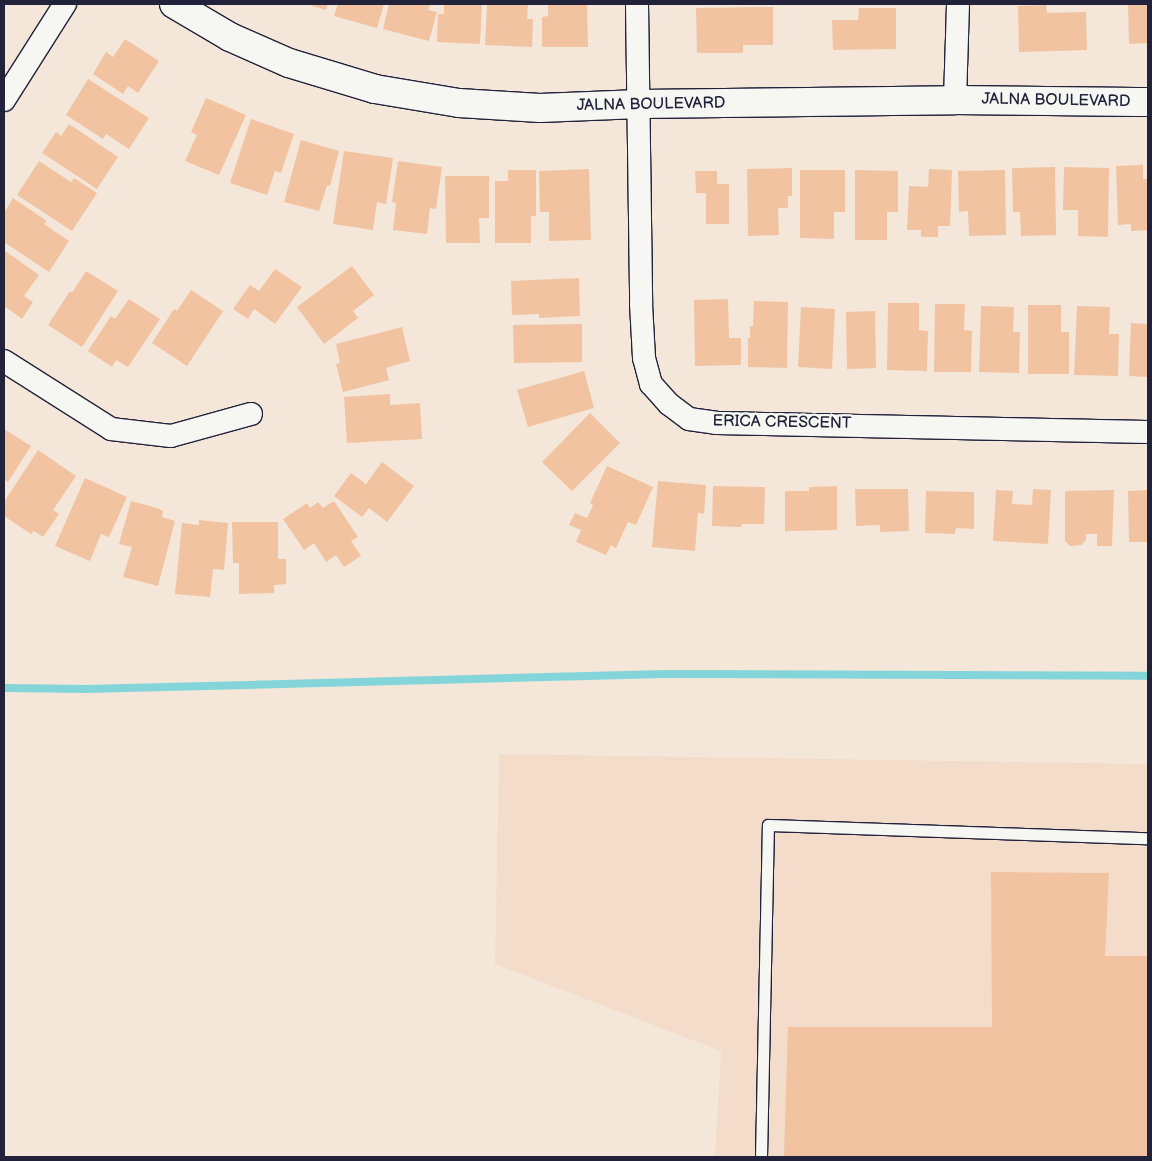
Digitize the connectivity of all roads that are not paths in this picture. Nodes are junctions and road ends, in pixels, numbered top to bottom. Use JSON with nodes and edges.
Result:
{"nodes":[{"id":1,"x":64,"y":4,"type":"edge"},
{"id":2,"x":174,"y":4,"type":"edge"},
{"id":3,"x":638,"y":4,"type":"edge"},
{"id":4,"x":958,"y":4,"type":"edge"},
{"id":5,"x":4,"y":100,"type":"edge"},
{"id":6,"x":955,"y":100,"type":"junction"},
{"id":7,"x":1148,"y":102,"type":"edge"},
{"id":8,"x":640,"y":104,"type":"junction"},
{"id":9,"x":4,"y":361,"type":"edge"},
{"id":10,"x":251,"y":414,"type":"dead end"},
{"id":11,"x":1148,"y":432,"type":"edge"},
{"id":12,"x":1148,"y":838,"type":"edge"},
{"id":13,"x":761,"y":1157,"type":"edge"}],
"edges":[{"from":1,"to":5,"type":"street"},
{"from":2,"to":8,"type":"street","name":"JALNA BOULEVARD"},
{"from":3,"to":8,"type":"street","name":"ERICA CRESCENT"},
{"from":4,"to":6,"type":"street"},
{"from":6,"to":7,"type":"street","name":"JALNA BOULEVARD"},
{"from":6,"to":8,"type":"street","name":"JALNA BOULEVARD"},
{"from":8,"to":11,"type":"street","name":"ERICA CRESCENT"},
{"from":9,"to":10,"type":"street"},
{"from":12,"to":13,"type":"lane"}]}
